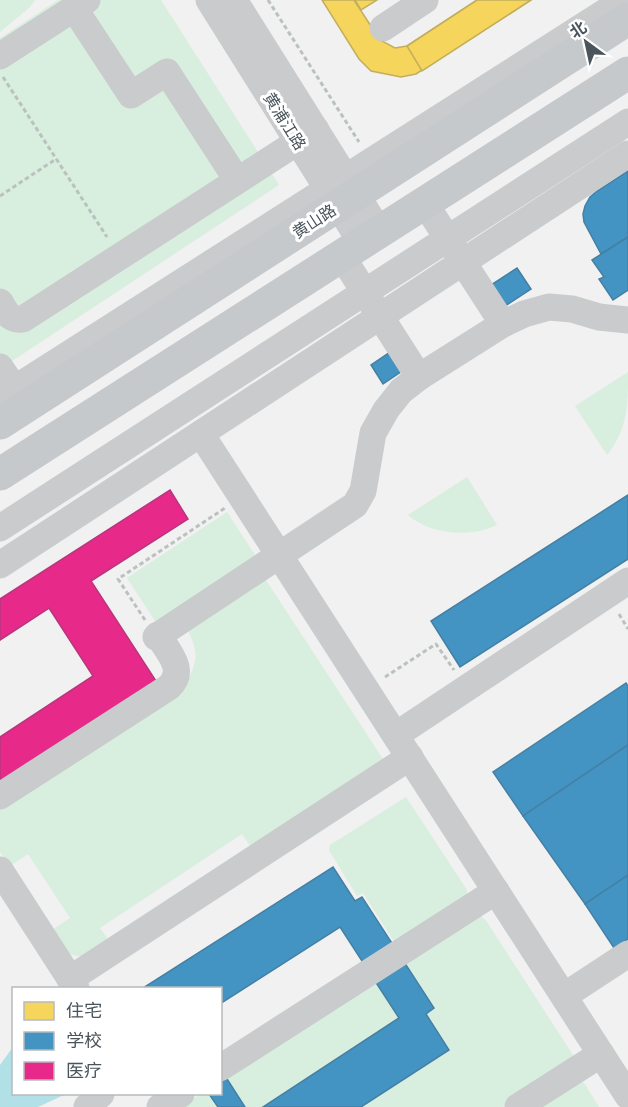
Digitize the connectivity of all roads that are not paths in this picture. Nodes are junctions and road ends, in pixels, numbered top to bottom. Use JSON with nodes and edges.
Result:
{"nodes":[{"id":1,"x":209,"y":0,"type":"edge"},
{"id":2,"x":234,"y":0,"type":"edge"},
{"id":3,"x":425,"y":0,"type":"edge"},
{"id":4,"x":624,"y":0,"type":"edge"},
{"id":5,"x":81,"y":4,"type":"edge"},
{"id":6,"x":628,"y":19,"type":"edge"},
{"id":7,"x":383,"y":28,"type":"dead end"},
{"id":8,"x":0,"y":56,"type":"edge"},
{"id":9,"x":628,"y":73,"type":"edge"},
{"id":10,"x":628,"y":122,"type":"edge"},
{"id":11,"x":307,"y":136,"type":"junction"},
{"id":12,"x":628,"y":154,"type":"edge"},
{"id":13,"x":237,"y":180,"type":"junction"},
{"id":14,"x":342,"y":191,"type":"junction"},
{"id":15,"x":424,"y":202,"type":"junction"},
{"id":16,"x":448,"y":239,"type":"junction"},
{"id":17,"x":361,"y":243,"type":"junction"},
{"id":18,"x":463,"y":262,"type":"junction"},
{"id":19,"x":365,"y":292,"type":"junction"},
{"id":20,"x":0,"y":302,"type":"edge"},
{"id":21,"x":380,"y":316,"type":"junction"},
{"id":22,"x":628,"y":320,"type":"edge"},
{"id":23,"x":503,"y":324,"type":"junction"},
{"id":24,"x":419,"y":377,"type":"junction"},
{"id":25,"x":8,"y":397,"type":"edge"},
{"id":26,"x":201,"y":434,"type":"junction"},
{"id":27,"x":0,"y":474,"type":"edge"},
{"id":28,"x":0,"y":528,"type":"edge"},
{"id":29,"x":279,"y":554,"type":"junction"},
{"id":30,"x":0,"y":565,"type":"edge"},
{"id":31,"x":628,"y":580,"type":"edge"},
{"id":32,"x":396,"y":735,"type":"junction"},
{"id":33,"x":410,"y":757,"type":"junction"},
{"id":34,"x":0,"y":796,"type":"edge"},
{"id":35,"x":0,"y":870,"type":"edge"},
{"id":36,"x":496,"y":891,"type":"junction"},
{"id":37,"x":628,"y":954,"type":"edge"},
{"id":38,"x":73,"y":984,"type":"edge"},
{"id":39,"x":564,"y":996,"type":"junction"},
{"id":40,"x":601,"y":1054,"type":"junction"},
{"id":41,"x":222,"y":1067,"type":"edge"},
{"id":42,"x":100,"y":1095,"type":"edge"},
{"id":43,"x":179,"y":1095,"type":"edge"},
{"id":44,"x":628,"y":1096,"type":"edge"},
{"id":45,"x":87,"y":1107,"type":"edge"},
{"id":46,"x":160,"y":1107,"type":"edge"},
{"id":47,"x":518,"y":1107,"type":"edge"}],
"edges":[{"from":1,"to":11,"type":"street","name":"黄浦江路"},
{"from":2,"to":11,"type":"street","name":"黄浦江路"},
{"from":3,"to":7,"type":"street"},
{"from":4,"to":14,"type":"street"},
{"from":5,"to":8,"type":"street"},
{"from":5,"to":13,"type":"street"},
{"from":6,"to":14,"type":"main road","name":"黄山路"},
{"from":9,"to":15,"type":"main road"},
{"from":10,"to":16,"type":"street"},
{"from":11,"to":13,"type":"street"},
{"from":11,"to":14,"type":"street","name":"黄浦江路"},
{"from":12,"to":18,"type":"street"},
{"from":13,"to":20,"type":"street"},
{"from":14,"to":17,"type":"street","name":"黄浦江路"},
{"from":14,"to":25,"type":"main road","name":"黄山路"},
{"from":15,"to":16,"type":"street"},
{"from":15,"to":17,"type":"main road"},
{"from":16,"to":18,"type":"street"},
{"from":16,"to":19,"type":"street"},
{"from":17,"to":19,"type":"street","name":"黄浦江路"},
{"from":17,"to":27,"type":"main road"},
{"from":18,"to":21,"type":"street"},
{"from":18,"to":23,"type":"street"},
{"from":19,"to":21,"type":"street","name":"黄浦江路"},
{"from":19,"to":28,"type":"street"},
{"from":21,"to":24,"type":"street","name":"黄浦江路"},
{"from":21,"to":26,"type":"street"},
{"from":22,"to":23,"type":"street"},
{"from":23,"to":24,"type":"street"},
{"from":24,"to":29,"type":"street"},
{"from":26,"to":29,"type":"street"},
{"from":26,"to":30,"type":"street"},
{"from":29,"to":32,"type":"street"},
{"from":29,"to":34,"type":"street"},
{"from":31,"to":32,"type":"street"},
{"from":32,"to":33,"type":"street"},
{"from":33,"to":36,"type":"street"},
{"from":33,"to":38,"type":"street"},
{"from":35,"to":38,"type":"street"},
{"from":36,"to":39,"type":"street"},
{"from":36,"to":41,"type":"street"},
{"from":37,"to":39,"type":"street"},
{"from":39,"to":40,"type":"street"},
{"from":40,"to":44,"type":"street"},
{"from":40,"to":47,"type":"street"},
{"from":42,"to":45,"type":"street"},
{"from":43,"to":46,"type":"street"}]}
